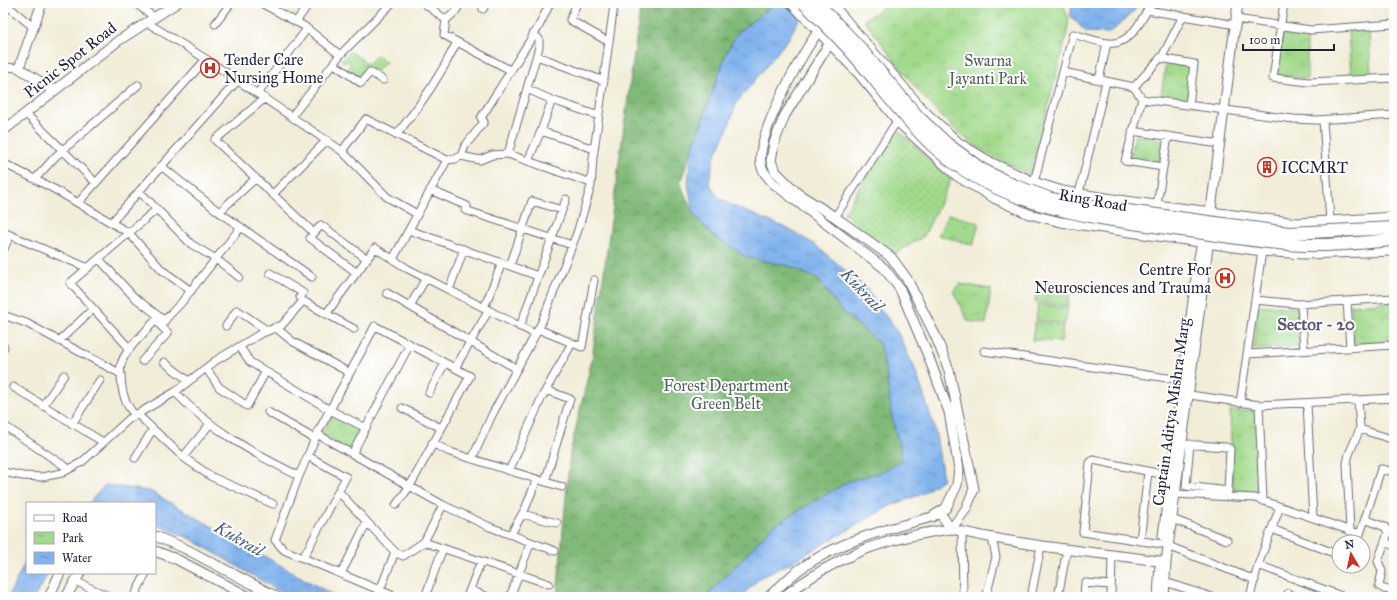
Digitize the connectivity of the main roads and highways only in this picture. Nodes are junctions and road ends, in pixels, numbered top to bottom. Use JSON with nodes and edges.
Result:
{"nodes":[{"id":1,"x":804,"y":3,"type":"edge"},
{"id":2,"x":817,"y":3,"type":"edge"},
{"id":3,"x":850,"y":44,"type":"junction"},
{"id":4,"x":1394,"y":228,"type":"edge"},
{"id":5,"x":1394,"y":240,"type":"edge"}],
"edges":[{"from":1,"to":3,"type":"highway","bridge":true},
{"from":2,"to":3,"type":"highway","bridge":true},
{"from":3,"to":4,"type":"highway","name":"Ring Road","bridge":true},
{"from":3,"to":5,"type":"highway","name":"Ring Road","bridge":true}]}
